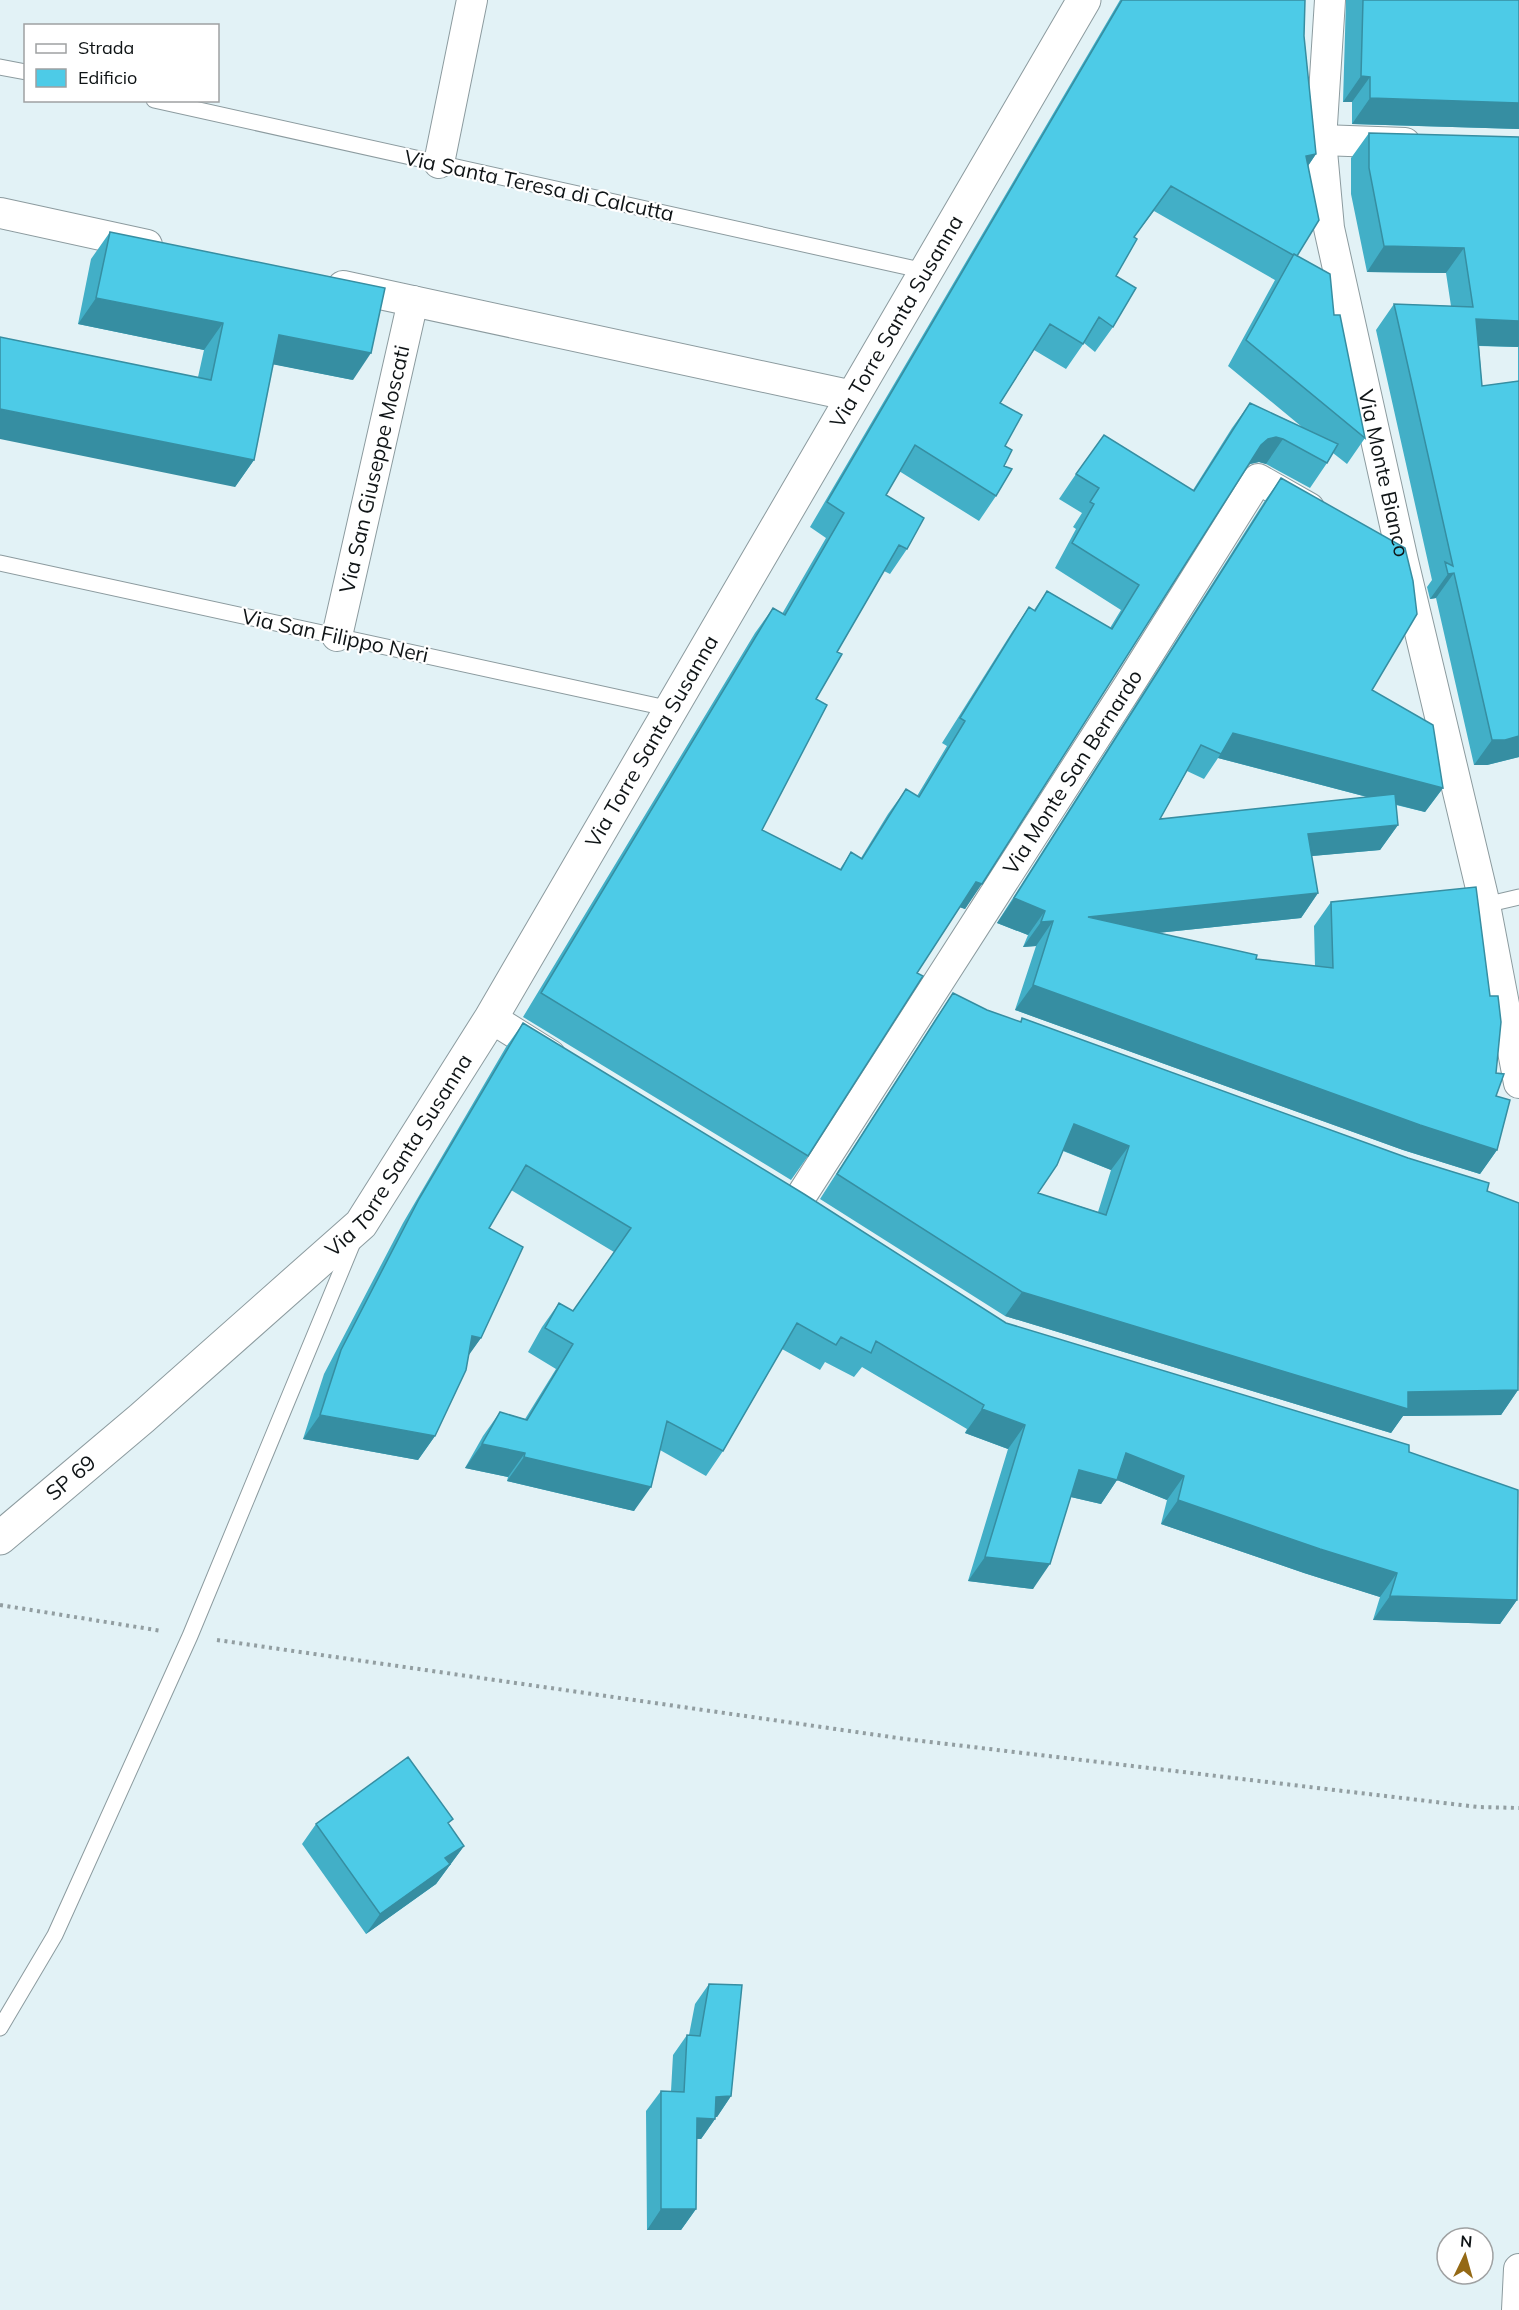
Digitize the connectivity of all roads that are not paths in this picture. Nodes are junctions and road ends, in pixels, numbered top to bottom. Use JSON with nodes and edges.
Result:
{"nodes":[{"id":1,"x":472,"y":0,"type":"edge"},
{"id":2,"x":1084,"y":0,"type":"edge"},
{"id":3,"x":1330,"y":0,"type":"edge"},
{"id":4,"x":0,"y":66,"type":"edge"},
{"id":5,"x":24,"y":72,"type":"edge"},
{"id":6,"x":163,"y":102,"type":"edge"},
{"id":7,"x":1321,"y":141,"type":"junction"},
{"id":8,"x":1437,"y":144,"type":"edge"},
{"id":9,"x":439,"y":164,"type":"junction"},
{"id":10,"x":0,"y":213,"type":"edge"},
{"id":11,"x":172,"y":250,"type":"edge"},
{"id":12,"x":925,"y":271,"type":"junction"},
{"id":13,"x":321,"y":282,"type":"edge"},
{"id":14,"x":413,"y":301,"type":"junction"},
{"id":15,"x":853,"y":396,"type":"junction"},
{"id":16,"x":1331,"y":520,"type":"edge"},
{"id":17,"x":1372,"y":543,"type":"edge"},
{"id":18,"x":1403,"y":561,"type":"junction"},
{"id":19,"x":0,"y":563,"type":"edge"},
{"id":20,"x":337,"y":636,"type":"junction"},
{"id":21,"x":671,"y":709,"type":"junction"},
{"id":22,"x":1519,"y":897,"type":"edge"},
{"id":23,"x":1485,"y":905,"type":"junction"},
{"id":24,"x":491,"y":1018,"type":"junction"},
{"id":25,"x":572,"y":1068,"type":"edge"},
{"id":26,"x":1519,"y":1083,"type":"edge"},
{"id":27,"x":796,"y":1204,"type":"edge"},
{"id":28,"x":361,"y":1224,"type":"junction"},
{"id":29,"x":142,"y":1418,"type":"joint"},
{"id":30,"x":0,"y":1538,"type":"edge"},
{"id":31,"x":0,"y":2028,"type":"edge"},
{"id":32,"x":1519,"y":2269,"type":"edge"},
{"id":33,"x":1517,"y":2310,"type":"edge"}],
"edges":[{"from":1,"to":9,"type":"street"},
{"from":2,"to":12,"type":"main road","name":"Via Torre Santa Susanna"},
{"from":3,"to":7,"type":"street","name":"Via Monte Bianco"},
{"from":4,"to":5,"type":"lane"},
{"from":6,"to":9,"type":"lane","name":"Via Santa Teresa di Calcutta"},
{"from":7,"to":8,"type":"street"},
{"from":7,"to":18,"type":"street","name":"Via Monte Bianco"},
{"from":9,"to":12,"type":"lane","name":"Via Santa Teresa di Calcutta"},
{"from":10,"to":11,"type":"street"},
{"from":12,"to":15,"type":"main road","name":"Via Torre Santa Susanna"},
{"from":13,"to":14,"type":"street"},
{"from":14,"to":15,"type":"street"},
{"from":14,"to":20,"type":"street","name":"Via San Giuseppe Moscati"},
{"from":15,"to":21,"type":"main road","name":"Via Torre Santa Susanna"},
{"from":16,"to":27,"type":"street","name":"Via Monte San Bernardo"},
{"from":17,"to":18,"type":"street"},
{"from":18,"to":23,"type":"street","name":"Via Monte Bianco"},
{"from":19,"to":20,"type":"lane","name":"Via San Filippo Neri"},
{"from":20,"to":21,"type":"lane","name":"Via San Filippo Neri"},
{"from":21,"to":24,"type":"main road","name":"Via Torre Santa Susanna"},
{"from":22,"to":23,"type":"lane"},
{"from":23,"to":26,"type":"street","name":"Via Monte Bianco"},
{"from":24,"to":25,"type":"street"},
{"from":24,"to":28,"type":"main road","name":"Via Torre Santa Susanna"},
{"from":28,"to":29,"type":"main road","name":"Via Torre Santa Susanna"},
{"from":28,"to":31,"type":"lane"},
{"from":29,"to":30,"type":"main road","name":"SP 69"},
{"from":32,"to":33,"type":"street"}]}
